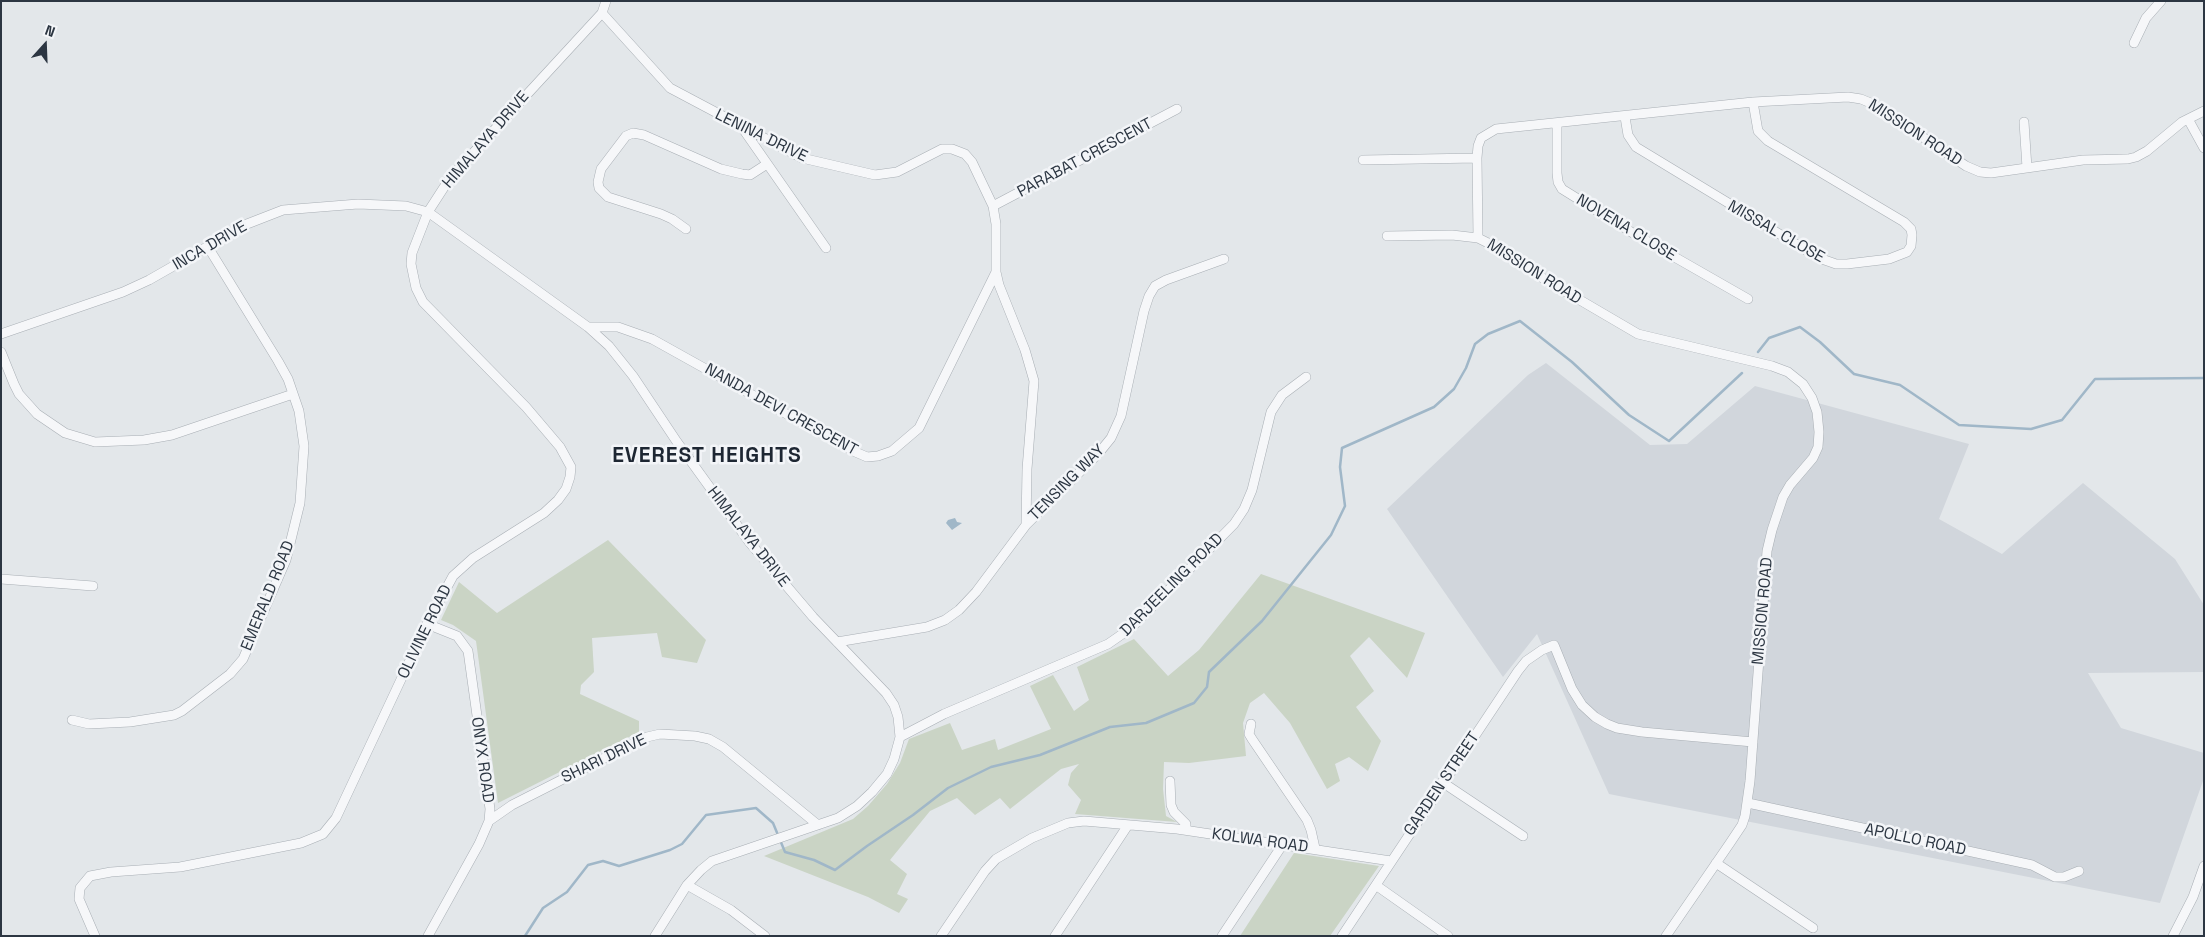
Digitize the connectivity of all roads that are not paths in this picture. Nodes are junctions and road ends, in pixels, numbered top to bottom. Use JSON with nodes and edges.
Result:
{"nodes":[{"id":1,"x":606,"y":1,"type":"edge"},
{"id":2,"x":2161,"y":1,"type":"edge"},
{"id":3,"x":602,"y":12,"type":"junction"},
{"id":4,"x":2134,"y":43,"type":"dead end"},
{"id":5,"x":1753,"y":102,"type":"junction"},
{"id":6,"x":1176,"y":109,"type":"dead end"},
{"id":7,"x":2204,"y":111,"type":"edge"},
{"id":8,"x":1625,"y":117,"type":"junction"},
{"id":9,"x":2188,"y":119,"type":"junction"},
{"id":10,"x":2024,"y":122,"type":"dead end"},
{"id":11,"x":1557,"y":123,"type":"junction"},
{"id":12,"x":741,"y":127,"type":"junction"},
{"id":13,"x":2204,"y":148,"type":"edge"},
{"id":14,"x":1477,"y":158,"type":"junction"},
{"id":15,"x":1363,"y":160,"type":"dead end"},
{"id":16,"x":767,"y":164,"type":"junction"},
{"id":17,"x":2027,"y":168,"type":"junction"},
{"id":18,"x":993,"y":206,"type":"junction"},
{"id":19,"x":428,"y":212,"type":"junction"},
{"id":20,"x":686,"y":229,"type":"dead end"},
{"id":21,"x":1387,"y":236,"type":"dead end"},
{"id":22,"x":1478,"y":238,"type":"junction"},
{"id":23,"x":208,"y":247,"type":"junction"},
{"id":24,"x":826,"y":248,"type":"dead end"},
{"id":25,"x":1224,"y":259,"type":"dead end"},
{"id":26,"x":996,"y":272,"type":"junction"},
{"id":27,"x":1748,"y":299,"type":"dead end"},
{"id":28,"x":588,"y":327,"type":"junction"},
{"id":29,"x":1,"y":334,"type":"edge"},
{"id":30,"x":1,"y":352,"type":"edge"},
{"id":31,"x":1306,"y":378,"type":"dead end"},
{"id":32,"x":293,"y":394,"type":"junction"},
{"id":33,"x":1026,"y":525,"type":"junction"},
{"id":34,"x":1,"y":579,"type":"edge"},
{"id":35,"x":93,"y":586,"type":"dead end"},
{"id":36,"x":427,"y":624,"type":"junction"},
{"id":37,"x":837,"y":642,"type":"junction"},
{"id":38,"x":72,"y":720,"type":"dead end"},
{"id":39,"x":1251,"y":724,"type":"dead end"},
{"id":40,"x":900,"y":736,"type":"junction"},
{"id":41,"x":1753,"y":742,"type":"junction"},
{"id":42,"x":1170,"y":781,"type":"dead end"},
{"id":43,"x":1442,"y":782,"type":"junction"},
{"id":44,"x":1748,"y":803,"type":"junction"},
{"id":45,"x":489,"y":821,"type":"junction"},
{"id":46,"x":1128,"y":824,"type":"junction"},
{"id":47,"x":818,"y":825,"type":"junction"},
{"id":48,"x":1186,"y":830,"type":"junction"},
{"id":49,"x":1523,"y":836,"type":"dead end"},
{"id":50,"x":1283,"y":844,"type":"junction"},
{"id":51,"x":1315,"y":848,"type":"junction"},
{"id":52,"x":1391,"y":861,"type":"junction"},
{"id":53,"x":1716,"y":863,"type":"junction"},
{"id":54,"x":2204,"y":866,"type":"edge"},
{"id":55,"x":2079,"y":871,"type":"dead end"},
{"id":56,"x":688,"y":885,"type":"junction"},
{"id":57,"x":1376,"y":886,"type":"junction"},
{"id":58,"x":1813,"y":928,"type":"dead end"},
{"id":59,"x":95,"y":936,"type":"edge"},
{"id":60,"x":428,"y":936,"type":"edge"},
{"id":61,"x":655,"y":936,"type":"edge"},
{"id":62,"x":766,"y":936,"type":"edge"},
{"id":63,"x":941,"y":936,"type":"edge"},
{"id":64,"x":1055,"y":936,"type":"edge"},
{"id":65,"x":1222,"y":936,"type":"edge"},
{"id":66,"x":1342,"y":936,"type":"edge"},
{"id":67,"x":1448,"y":936,"type":"edge"},
{"id":68,"x":1666,"y":936,"type":"edge"},
{"id":69,"x":2173,"y":936,"type":"edge"}],
"edges":[{"from":1,"to":3,"type":"street","name":"HIMALAYA DRIVE"},
{"from":2,"to":4,"type":"street"},
{"from":3,"to":12,"type":"street","name":"LENINA DRIVE"},
{"from":3,"to":19,"type":"street","name":"HIMALAYA DRIVE"},
{"from":5,"to":8,"type":"street","name":"MISSION ROAD"},
{"from":5,"to":8,"type":"street","name":"MISSAL CLOSE"},
{"from":5,"to":17,"type":"street","name":"MISSION ROAD"},
{"from":6,"to":18,"type":"street","name":"PARABAT CRESCENT"},
{"from":7,"to":9,"type":"street","name":"MISSION ROAD"},
{"from":8,"to":11,"type":"street","name":"MISSION ROAD"},
{"from":9,"to":13,"type":"street"},
{"from":9,"to":17,"type":"street","name":"MISSION ROAD"},
{"from":10,"to":17,"type":"street"},
{"from":11,"to":14,"type":"street","name":"MISSION ROAD"},
{"from":11,"to":27,"type":"street","name":"NOVENA CLOSE"},
{"from":12,"to":16,"type":"street"},
{"from":12,"to":18,"type":"street","name":"LENINA DRIVE"},
{"from":14,"to":15,"type":"street"},
{"from":14,"to":22,"type":"street","name":"MISSION ROAD"},
{"from":16,"to":20,"type":"street"},
{"from":16,"to":24,"type":"street"},
{"from":18,"to":26,"type":"street"},
{"from":19,"to":23,"type":"street","name":"INCA DRIVE"},
{"from":19,"to":28,"type":"street","name":"HIMALAYA DRIVE"},
{"from":19,"to":36,"type":"street","name":"OLIVINE ROAD"},
{"from":21,"to":22,"type":"street"},
{"from":22,"to":41,"type":"street","name":"MISSION ROAD"},
{"from":23,"to":29,"type":"street","name":"INCA DRIVE"},
{"from":23,"to":32,"type":"street","name":"EMERALD ROAD"},
{"from":25,"to":33,"type":"street","name":"TENSING WAY"},
{"from":26,"to":28,"type":"street","name":"NANDA DEVI CRESCENT"},
{"from":26,"to":33,"type":"street"},
{"from":28,"to":37,"type":"street","name":"HIMALAYA DRIVE"},
{"from":30,"to":32,"type":"street"},
{"from":31,"to":40,"type":"street","name":"DARJEELING ROAD"},
{"from":32,"to":38,"type":"street","name":"EMERALD ROAD"},
{"from":33,"to":37,"type":"street","name":"TENSING WAY"},
{"from":34,"to":35,"type":"street"},
{"from":36,"to":45,"type":"street","name":"ONYX ROAD"},
{"from":36,"to":59,"type":"street","name":"OLIVINE ROAD"},
{"from":37,"to":40,"type":"street","name":"HIMALAYA DRIVE"},
{"from":39,"to":51,"type":"street"},
{"from":40,"to":47,"type":"street","name":"HIMALAYA DRIVE"},
{"from":41,"to":43,"type":"street","name":"GARDEN STREET"},
{"from":41,"to":44,"type":"street","name":"MISSION ROAD"},
{"from":42,"to":48,"type":"street"},
{"from":43,"to":49,"type":"street"},
{"from":43,"to":52,"type":"street","name":"GARDEN STREET"},
{"from":44,"to":53,"type":"street","name":"MISSION ROAD"},
{"from":44,"to":55,"type":"street","name":"APOLLO ROAD"},
{"from":45,"to":47,"type":"street","name":"SHARI DRIVE"},
{"from":45,"to":60,"type":"street","name":"ONYX ROAD"},
{"from":46,"to":48,"type":"street","name":"KOLWA ROAD"},
{"from":46,"to":63,"type":"street","name":"KOLWA ROAD"},
{"from":46,"to":64,"type":"street"},
{"from":47,"to":56,"type":"street","name":"HIMALAYA DRIVE"},
{"from":48,"to":50,"type":"street","name":"KOLWA ROAD"},
{"from":50,"to":51,"type":"street","name":"KOLWA ROAD"},
{"from":50,"to":65,"type":"street"},
{"from":51,"to":52,"type":"street","name":"KOLWA ROAD"},
{"from":52,"to":57,"type":"street","name":"GARDEN STREET"},
{"from":53,"to":58,"type":"street"},
{"from":53,"to":68,"type":"street","name":"MISSION ROAD"},
{"from":54,"to":69,"type":"street"},
{"from":56,"to":61,"type":"street","name":"HIMALAYA DRIVE"},
{"from":56,"to":62,"type":"street"},
{"from":57,"to":66,"type":"street","name":"GARDEN STREET"},
{"from":57,"to":67,"type":"street"}]}
